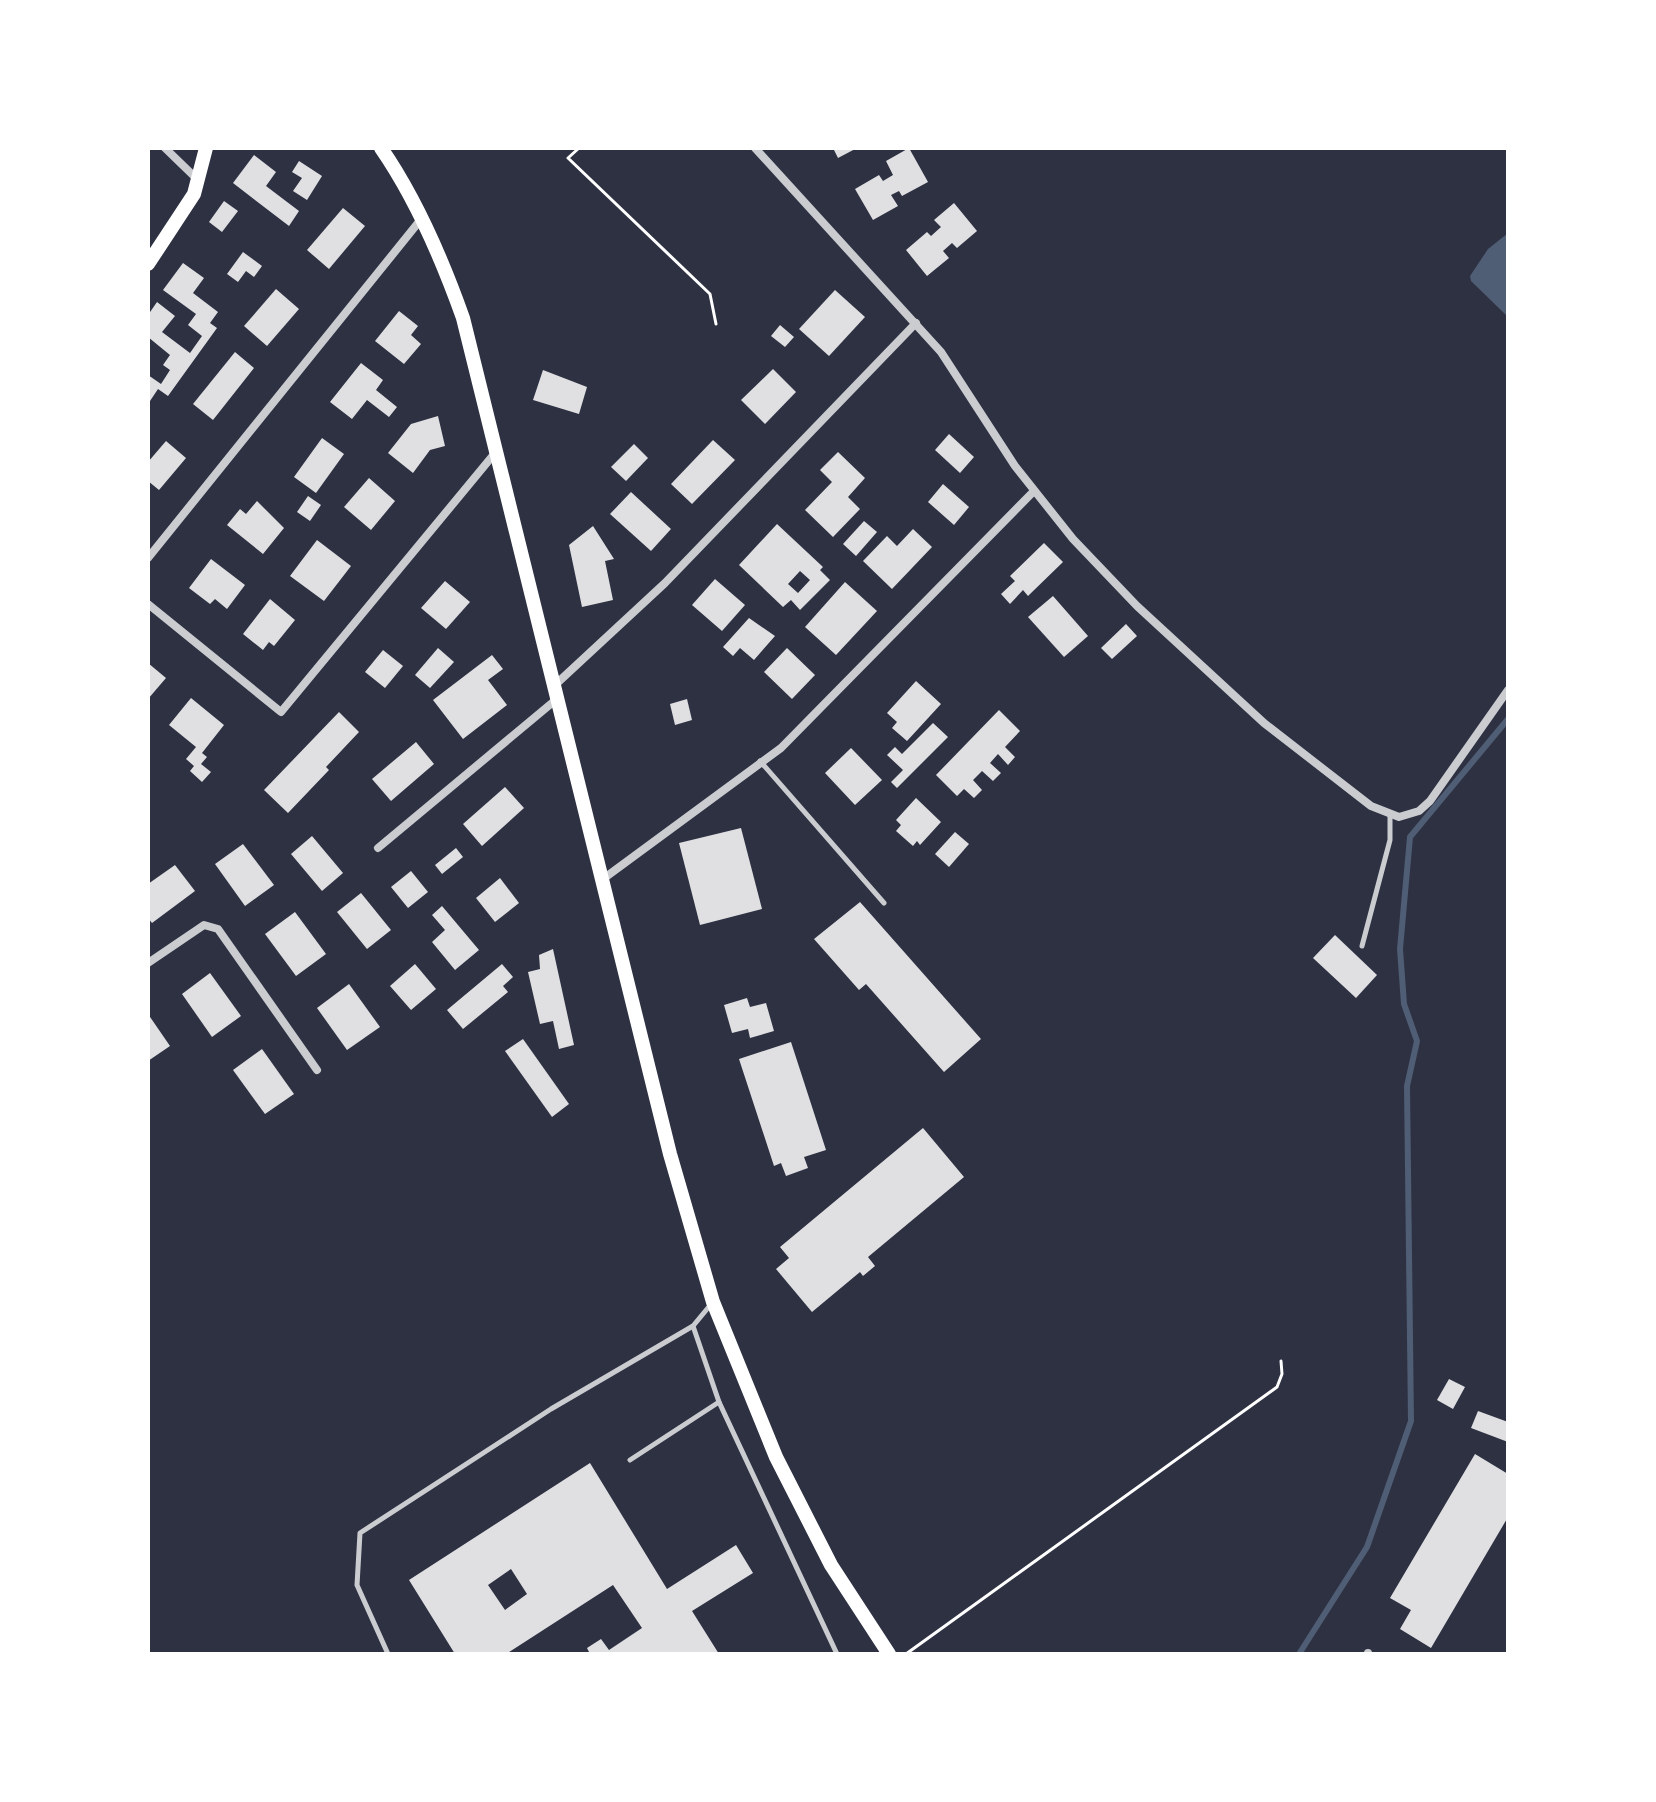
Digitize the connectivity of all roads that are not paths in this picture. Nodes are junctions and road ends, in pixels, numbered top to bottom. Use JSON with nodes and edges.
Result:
{"nodes":[{"id":1,"x":165,"y":148,"type":"edge"},
{"id":2,"x":206,"y":148,"type":"edge"},
{"id":3,"x":381,"y":148,"type":"edge"},
{"id":4,"x":755,"y":148,"type":"edge"},
{"id":5,"x":199,"y":181,"type":"junction"},
{"id":6,"x":422,"y":218,"type":"junction"},
{"id":7,"x":148,"y":264,"type":"edge"},
{"id":8,"x":916,"y":323,"type":"junction"},
{"id":9,"x":496,"y":452,"type":"junction"},
{"id":10,"x":1034,"y":491,"type":"junction"},
{"id":11,"x":148,"y":558,"type":"edge"},
{"id":12,"x":148,"y":604,"type":"edge"},
{"id":13,"x":1508,"y":690,"type":"edge"},
{"id":14,"x":556,"y":691,"type":"junction"},
{"id":15,"x":760,"y":761,"type":"junction"},
{"id":16,"x":1390,"y":815,"type":"junction"},
{"id":17,"x":378,"y":848,"type":"dead end"},
{"id":18,"x":603,"y":879,"type":"junction"},
{"id":19,"x":884,"y":903,"type":"dead end"},
{"id":20,"x":1362,"y":946,"type":"dead end"},
{"id":21,"x":148,"y":963,"type":"edge"},
{"id":22,"x":317,"y":1070,"type":"dead end"},
{"id":23,"x":713,"y":1302,"type":"junction"},
{"id":24,"x":693,"y":1326,"type":"junction"},
{"id":25,"x":719,"y":1402,"type":"junction"},
{"id":26,"x":630,"y":1460,"type":"dead end"},
{"id":27,"x":388,"y":1654,"type":"edge"},
{"id":28,"x":837,"y":1654,"type":"edge"},
{"id":29,"x":889,"y":1654,"type":"edge"}],
"edges":[{"from":1,"to":5,"type":"street"},
{"from":2,"to":5,"type":"main road"},
{"from":3,"to":6,"type":"main road"},
{"from":4,"to":8,"type":"street"},
{"from":5,"to":7,"type":"main road"},
{"from":6,"to":9,"type":"main road"},
{"from":6,"to":11,"type":"street"},
{"from":8,"to":10,"type":"street"},
{"from":8,"to":14,"type":"street"},
{"from":9,"to":12,"type":"street"},
{"from":9,"to":14,"type":"main road"},
{"from":10,"to":15,"type":"street"},
{"from":10,"to":16,"type":"street"},
{"from":13,"to":16,"type":"street"},
{"from":14,"to":17,"type":"street"},
{"from":14,"to":18,"type":"main road"},
{"from":15,"to":18,"type":"street"},
{"from":15,"to":19,"type":"lane"},
{"from":16,"to":20,"type":"lane"},
{"from":18,"to":23,"type":"main road"},
{"from":21,"to":22,"type":"street"},
{"from":23,"to":24,"type":"lane"},
{"from":23,"to":29,"type":"main road"},
{"from":24,"to":25,"type":"lane"},
{"from":24,"to":27,"type":"lane"},
{"from":25,"to":26,"type":"lane"},
{"from":25,"to":28,"type":"lane"}]}
